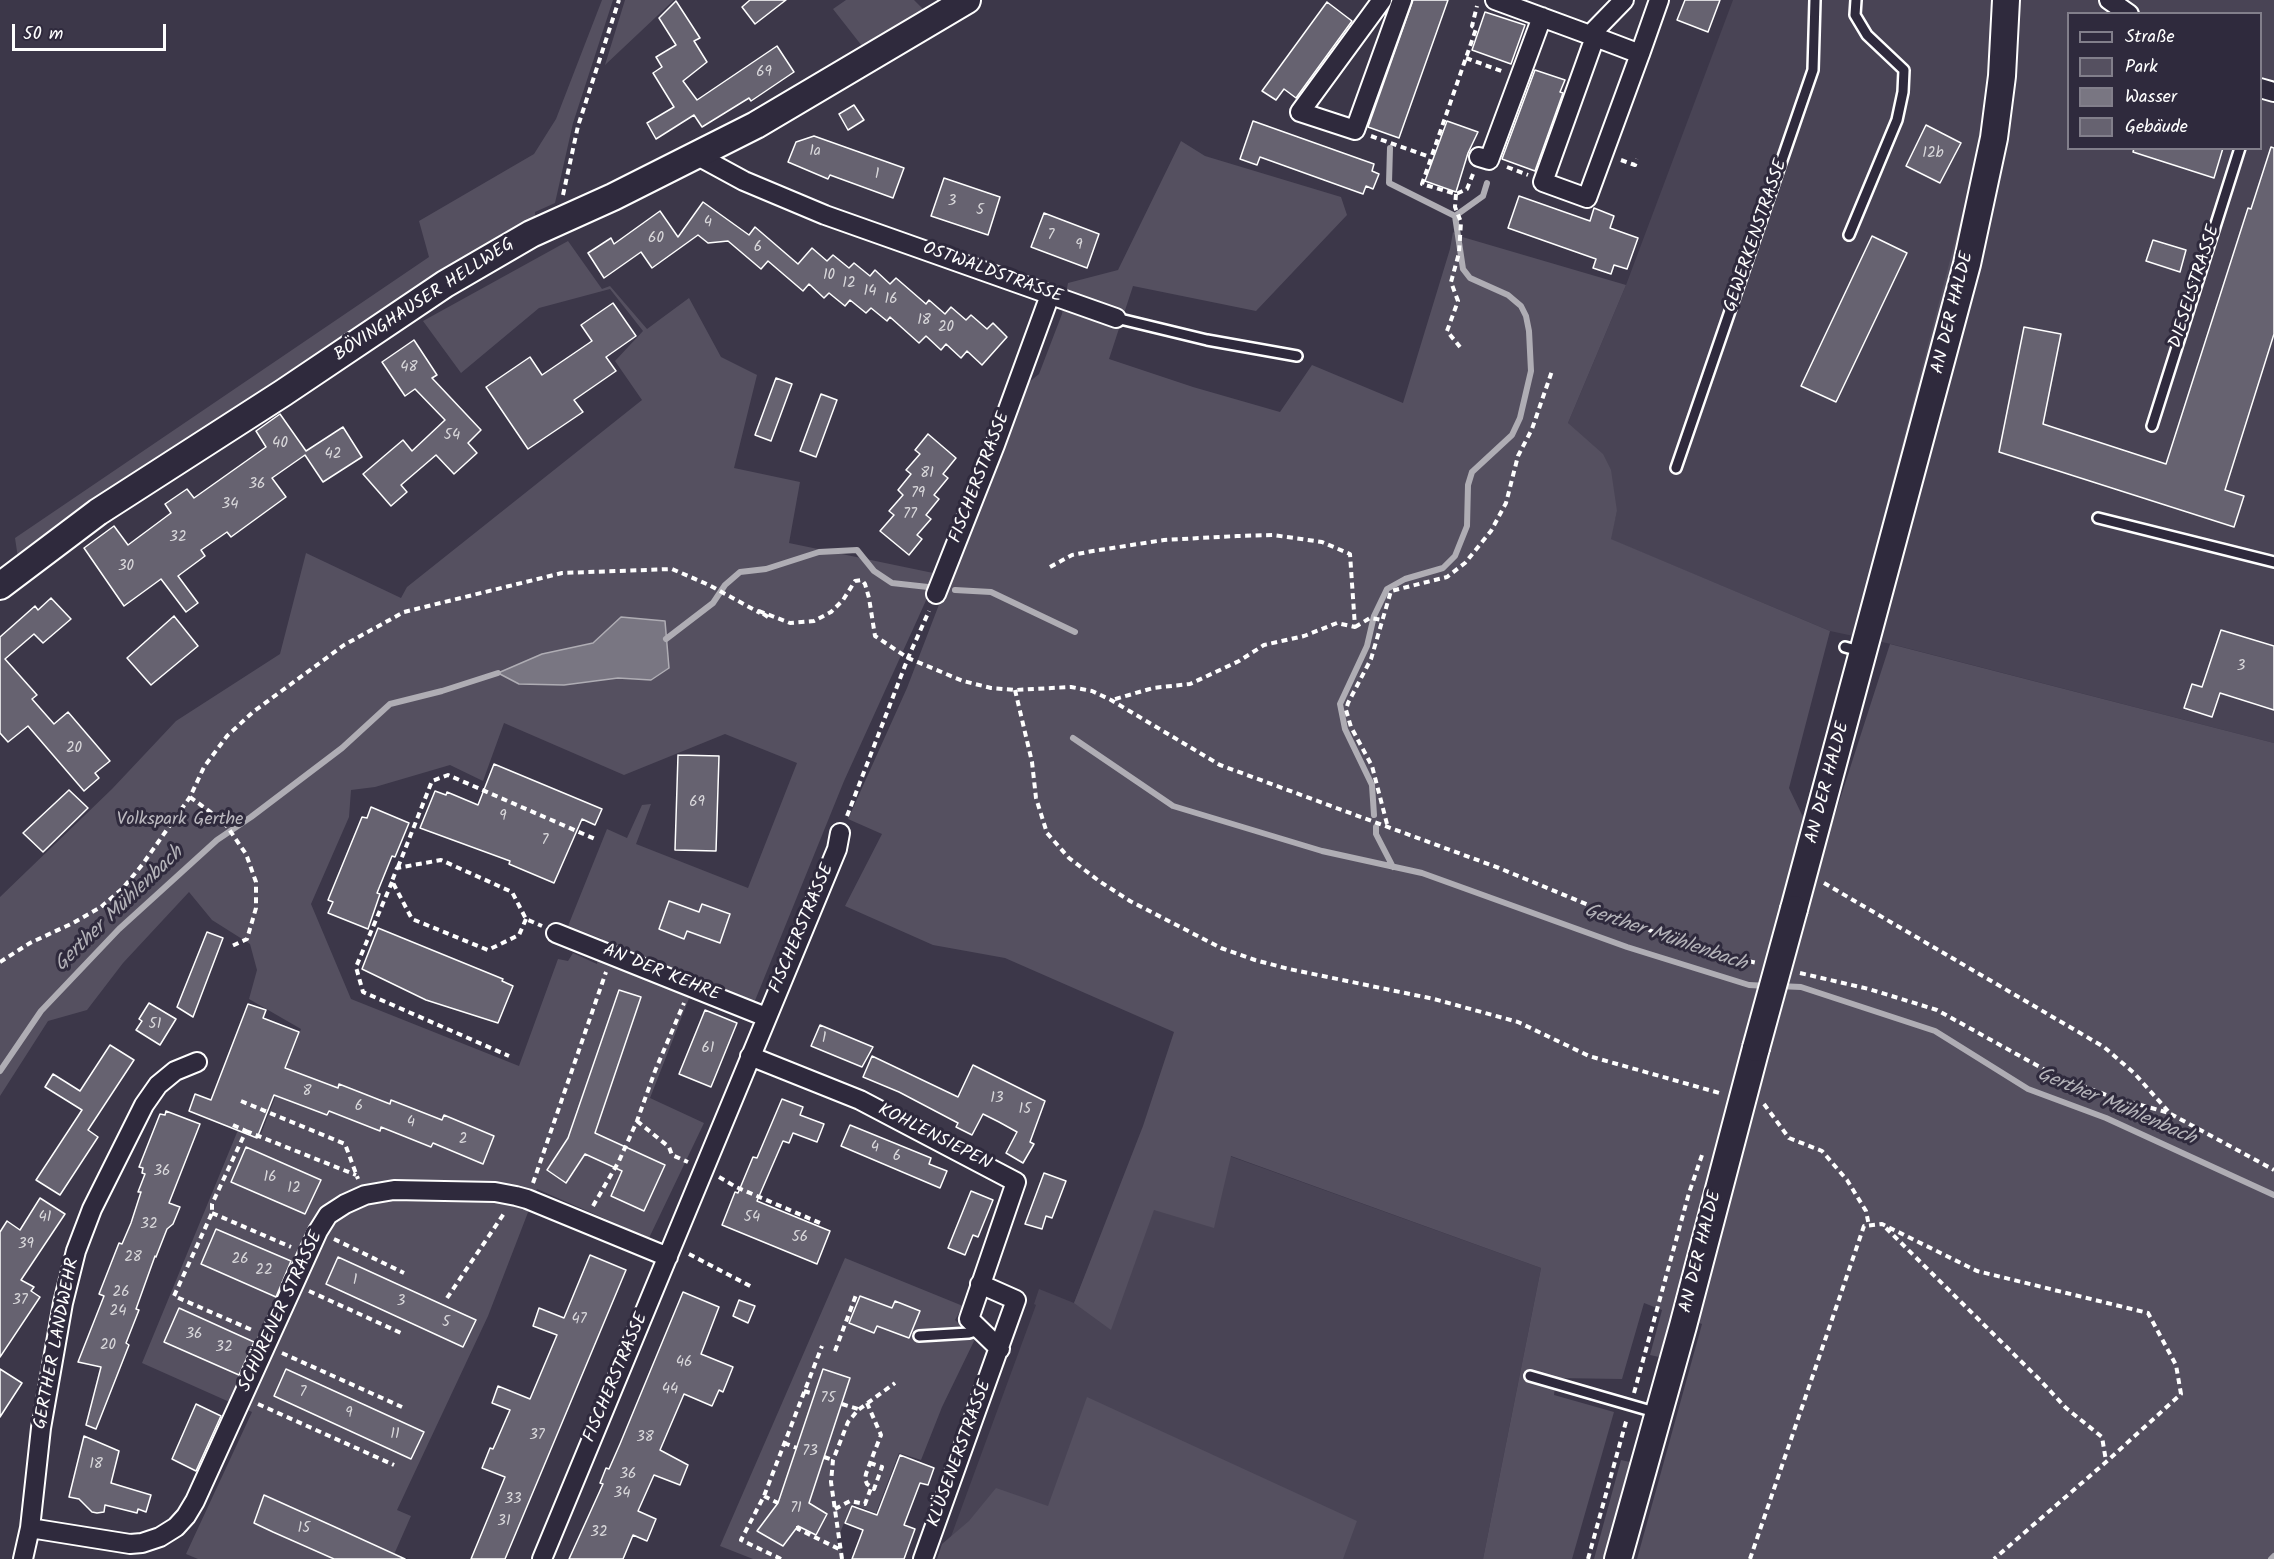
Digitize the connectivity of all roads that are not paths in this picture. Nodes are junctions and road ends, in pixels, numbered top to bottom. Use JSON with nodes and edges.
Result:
{"nodes":[{"id":1,"x":967,"y":0,"type":"edge"},
{"id":2,"x":1382,"y":0,"type":"edge"},
{"id":3,"x":1402,"y":0,"type":"edge"},
{"id":4,"x":1495,"y":0,"type":"edge"},
{"id":5,"x":1624,"y":0,"type":"edge"},
{"id":6,"x":1659,"y":0,"type":"edge"},
{"id":7,"x":1815,"y":0,"type":"edge"},
{"id":8,"x":1856,"y":0,"type":"edge"},
{"id":9,"x":2006,"y":0,"type":"edge"},
{"id":10,"x":2109,"y":0,"type":"edge"},
{"id":11,"x":2126,"y":12,"type":"edge"},
{"id":12,"x":1542,"y":17,"type":"junction"},
{"id":13,"x":1592,"y":36,"type":"junction"},
{"id":14,"x":1640,"y":54,"type":"junction"},
{"id":15,"x":2239,"y":150,"type":"edge"},
{"id":16,"x":698,"y":156,"type":"junction"},
{"id":17,"x":1484,"y":158,"type":"road end"},
{"id":18,"x":1849,"y":235,"type":"dead end"},
{"id":19,"x":1050,"y":295,"type":"junction"},
{"id":20,"x":1116,"y":318,"type":"joint"},
{"id":21,"x":1297,"y":356,"type":"dead end"},
{"id":22,"x":2152,"y":426,"type":"dead end"},
{"id":23,"x":1676,"y":468,"type":"dead end"},
{"id":24,"x":2098,"y":518,"type":"dead end"},
{"id":25,"x":2274,"y":562,"type":"edge"},
{"id":26,"x":0,"y":586,"type":"edge"},
{"id":27,"x":936,"y":594,"type":"road end"},
{"id":28,"x":840,"y":833,"type":"road end"},
{"id":29,"x":556,"y":933,"type":"road end"},
{"id":30,"x":766,"y":1017,"type":"junction"},
{"id":31,"x":750,"y":1056,"type":"junction"},
{"id":32,"x":197,"y":1062,"type":"dead end"},
{"id":33,"x":670,"y":1252,"type":"junction"},
{"id":34,"x":980,"y":1284,"type":"junction"},
{"id":35,"x":980,"y":1330,"type":"junction"},
{"id":36,"x":918,"y":1336,"type":"dead end"},
{"id":37,"x":1000,"y":1349,"type":"junction"},
{"id":38,"x":1530,"y":1376,"type":"dead end"},
{"id":39,"x":1658,"y":1413,"type":"junction"},
{"id":40,"x":30,"y":1528,"type":"junction"},
{"id":41,"x":23,"y":1559,"type":"edge"},
{"id":42,"x":542,"y":1559,"type":"edge"},
{"id":43,"x":922,"y":1559,"type":"edge"},
{"id":44,"x":1618,"y":1559,"type":"edge"}],
"edges":[{"from":1,"to":16,"type":"street","name":"BÖVINGHAUSER HELLWEG"},
{"from":2,"to":3,"type":"street"},
{"from":4,"to":12,"type":"street"},
{"from":5,"to":13,"type":"street"},
{"from":6,"to":14,"type":"street"},
{"from":7,"to":23,"type":"lane","name":"GEWERKENSTRASSE"},
{"from":8,"to":18,"type":"lane"},
{"from":9,"to":39,"type":"street","name":"AN DER HALDE","bridge":true},
{"from":10,"to":11,"type":"street"},
{"from":12,"to":13,"type":"street"},
{"from":12,"to":17,"type":"street"},
{"from":13,"to":14,"type":"street"},
{"from":13,"to":14,"type":"street"},
{"from":15,"to":22,"type":"lane","name":"DIESELSTRASSE"},
{"from":16,"to":19,"type":"street","name":"OSTWALDSTRASSE"},
{"from":16,"to":26,"type":"street","name":"BÖVINGHAUSER HELLWEG"},
{"from":19,"to":20,"type":"street","name":"OSTWALDSTRASSE"},
{"from":19,"to":27,"type":"street","name":"FISCHERSTRASSE"},
{"from":20,"to":21,"type":"lane","name":"OSTWALDSTRASSE"},
{"from":24,"to":25,"type":"lane"},
{"from":28,"to":30,"type":"street","name":"FISCHERSTRASSE"},
{"from":29,"to":30,"type":"street","name":"AN DER KEHRE"},
{"from":30,"to":31,"type":"street","name":"FISCHERSTRASSE"},
{"from":31,"to":33,"type":"street","name":"FISCHERSTRASSE"},
{"from":31,"to":34,"type":"street","name":"KOHLENSIEPEN"},
{"from":32,"to":40,"type":"street","name":"GERTHER LANDWEHR"},
{"from":33,"to":40,"type":"street","name":"SCHÜRENER STRASSE"},
{"from":33,"to":42,"type":"street","name":"FISCHERSTRASSE"},
{"from":34,"to":35,"type":"street"},
{"from":34,"to":37,"type":"street","name":"KLÜSENERSTRASSE"},
{"from":35,"to":36,"type":"lane"},
{"from":35,"to":37,"type":"street"},
{"from":37,"to":43,"type":"street","name":"KLÜSENERSTRASSE"},
{"from":38,"to":39,"type":"lane"},
{"from":39,"to":44,"type":"street","name":"AN DER HALDE"},
{"from":40,"to":41,"type":"street","name":"GERTHER LANDWEHR"}]}
